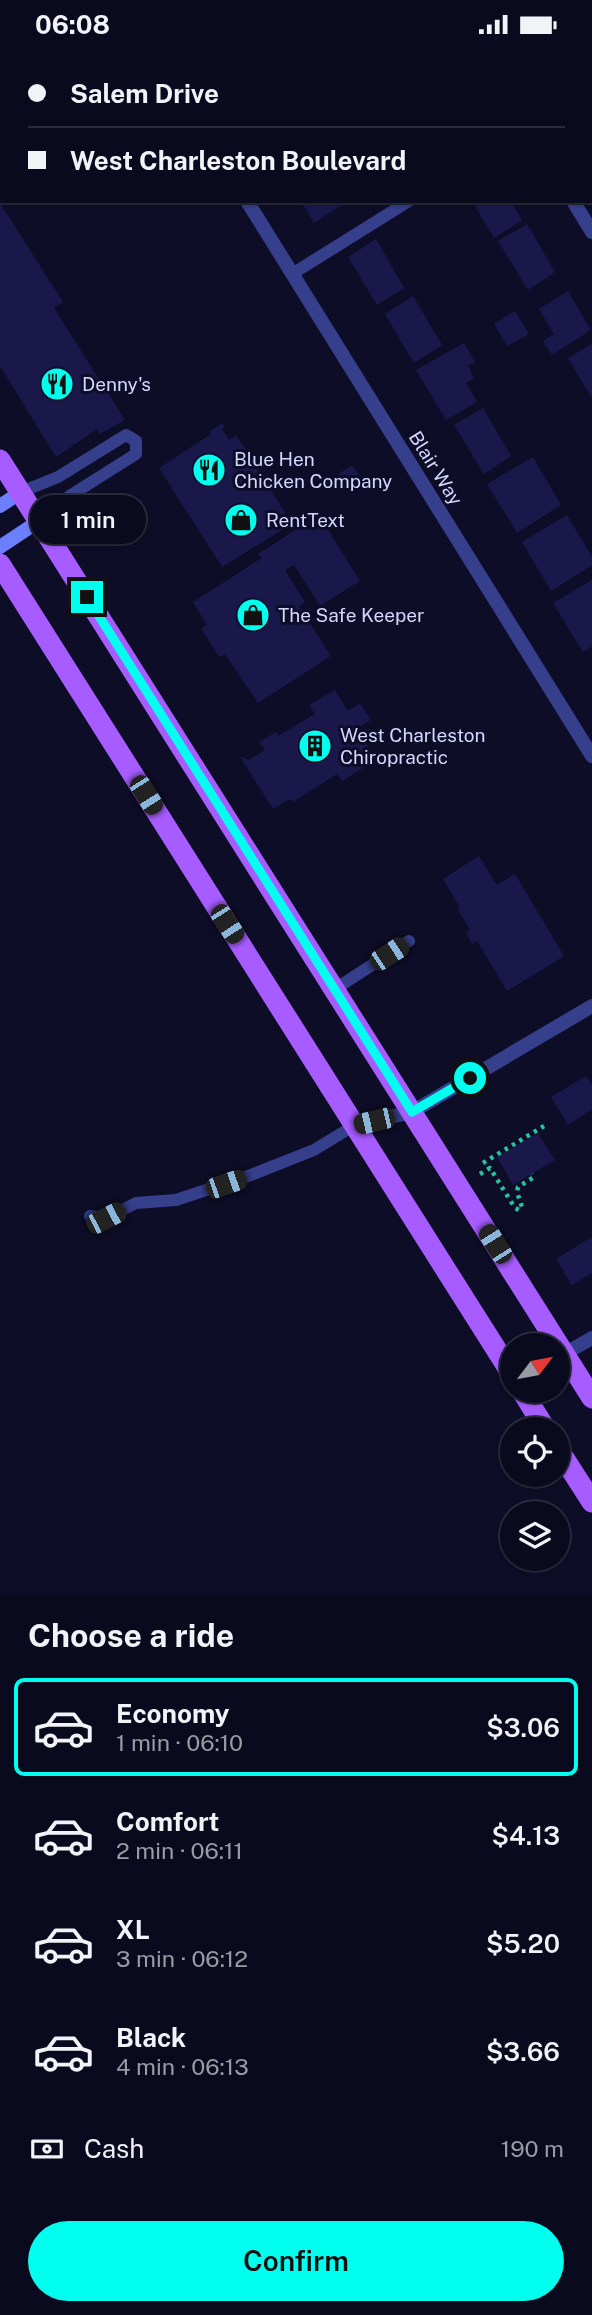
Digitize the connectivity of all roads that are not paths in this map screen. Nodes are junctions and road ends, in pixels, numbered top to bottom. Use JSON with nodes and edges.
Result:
{"nodes":[{"id":1,"x":248,"y":203,"type":"edge"},
{"id":2,"x":406,"y":203,"type":"edge"},
{"id":3,"x":574,"y":203,"type":"edge"},
{"id":4,"x":592,"y":232,"type":"edge"},
{"id":5,"x":292,"y":274,"type":"junction"},
{"id":6,"x":0,"y":460,"type":"edge"},
{"id":7,"x":21,"y":492,"type":"junction"},
{"id":8,"x":0,"y":506,"type":"edge"},
{"id":9,"x":39,"y":521,"type":"junction"},
{"id":10,"x":0,"y":547,"type":"edge"},
{"id":11,"x":0,"y":564,"type":"edge"},
{"id":12,"x":592,"y":755,"type":"edge"},
{"id":13,"x":409,"y":941,"type":"dead end"},
{"id":14,"x":335,"y":989,"type":"junction"},
{"id":15,"x":592,"y":1006,"type":"edge"},
{"id":16,"x":412,"y":1112,"type":"junction"},
{"id":17,"x":355,"y":1125,"type":"junction"},
{"id":18,"x":90,"y":1216,"type":"dead end"},
{"id":19,"x":551,"y":1333,"type":"edge"},
{"id":20,"x":592,"y":1338,"type":"edge"},
{"id":21,"x":570,"y":1351,"type":"edge"},
{"id":22,"x":500,"y":1355,"type":"edge"},
{"id":23,"x":570,"y":1363,"type":"edge"},
{"id":24,"x":592,"y":1398,"type":"edge"},
{"id":25,"x":570,"y":1468,"type":"edge"},
{"id":26,"x":592,"y":1502,"type":"edge"}],
"edges":[{"from":1,"to":5,"type":"street","name":"Blair Way"},
{"from":2,"to":5,"type":"lane"},
{"from":3,"to":4,"type":"street"},
{"from":5,"to":12,"type":"street","name":"Blair Way"},
{"from":6,"to":7,"type":"main road"},
{"from":7,"to":8,"type":"street"},
{"from":7,"to":9,"type":"main road"},
{"from":7,"to":9,"type":"lane"},
{"from":9,"to":10,"type":"street"},
{"from":9,"to":14,"type":"main road"},
{"from":11,"to":17,"type":"main road"},
{"from":13,"to":14,"type":"lane"},
{"from":14,"to":16,"type":"main road"},
{"from":15,"to":16,"type":"street"},
{"from":16,"to":17,"type":"street"},
{"from":16,"to":19,"type":"main road"},
{"from":17,"to":18,"type":"lane"},
{"from":17,"to":22,"type":"main road"},
{"from":20,"to":21,"type":"street"},
{"from":23,"to":24,"type":"main road"},
{"from":25,"to":26,"type":"main road"}]}
